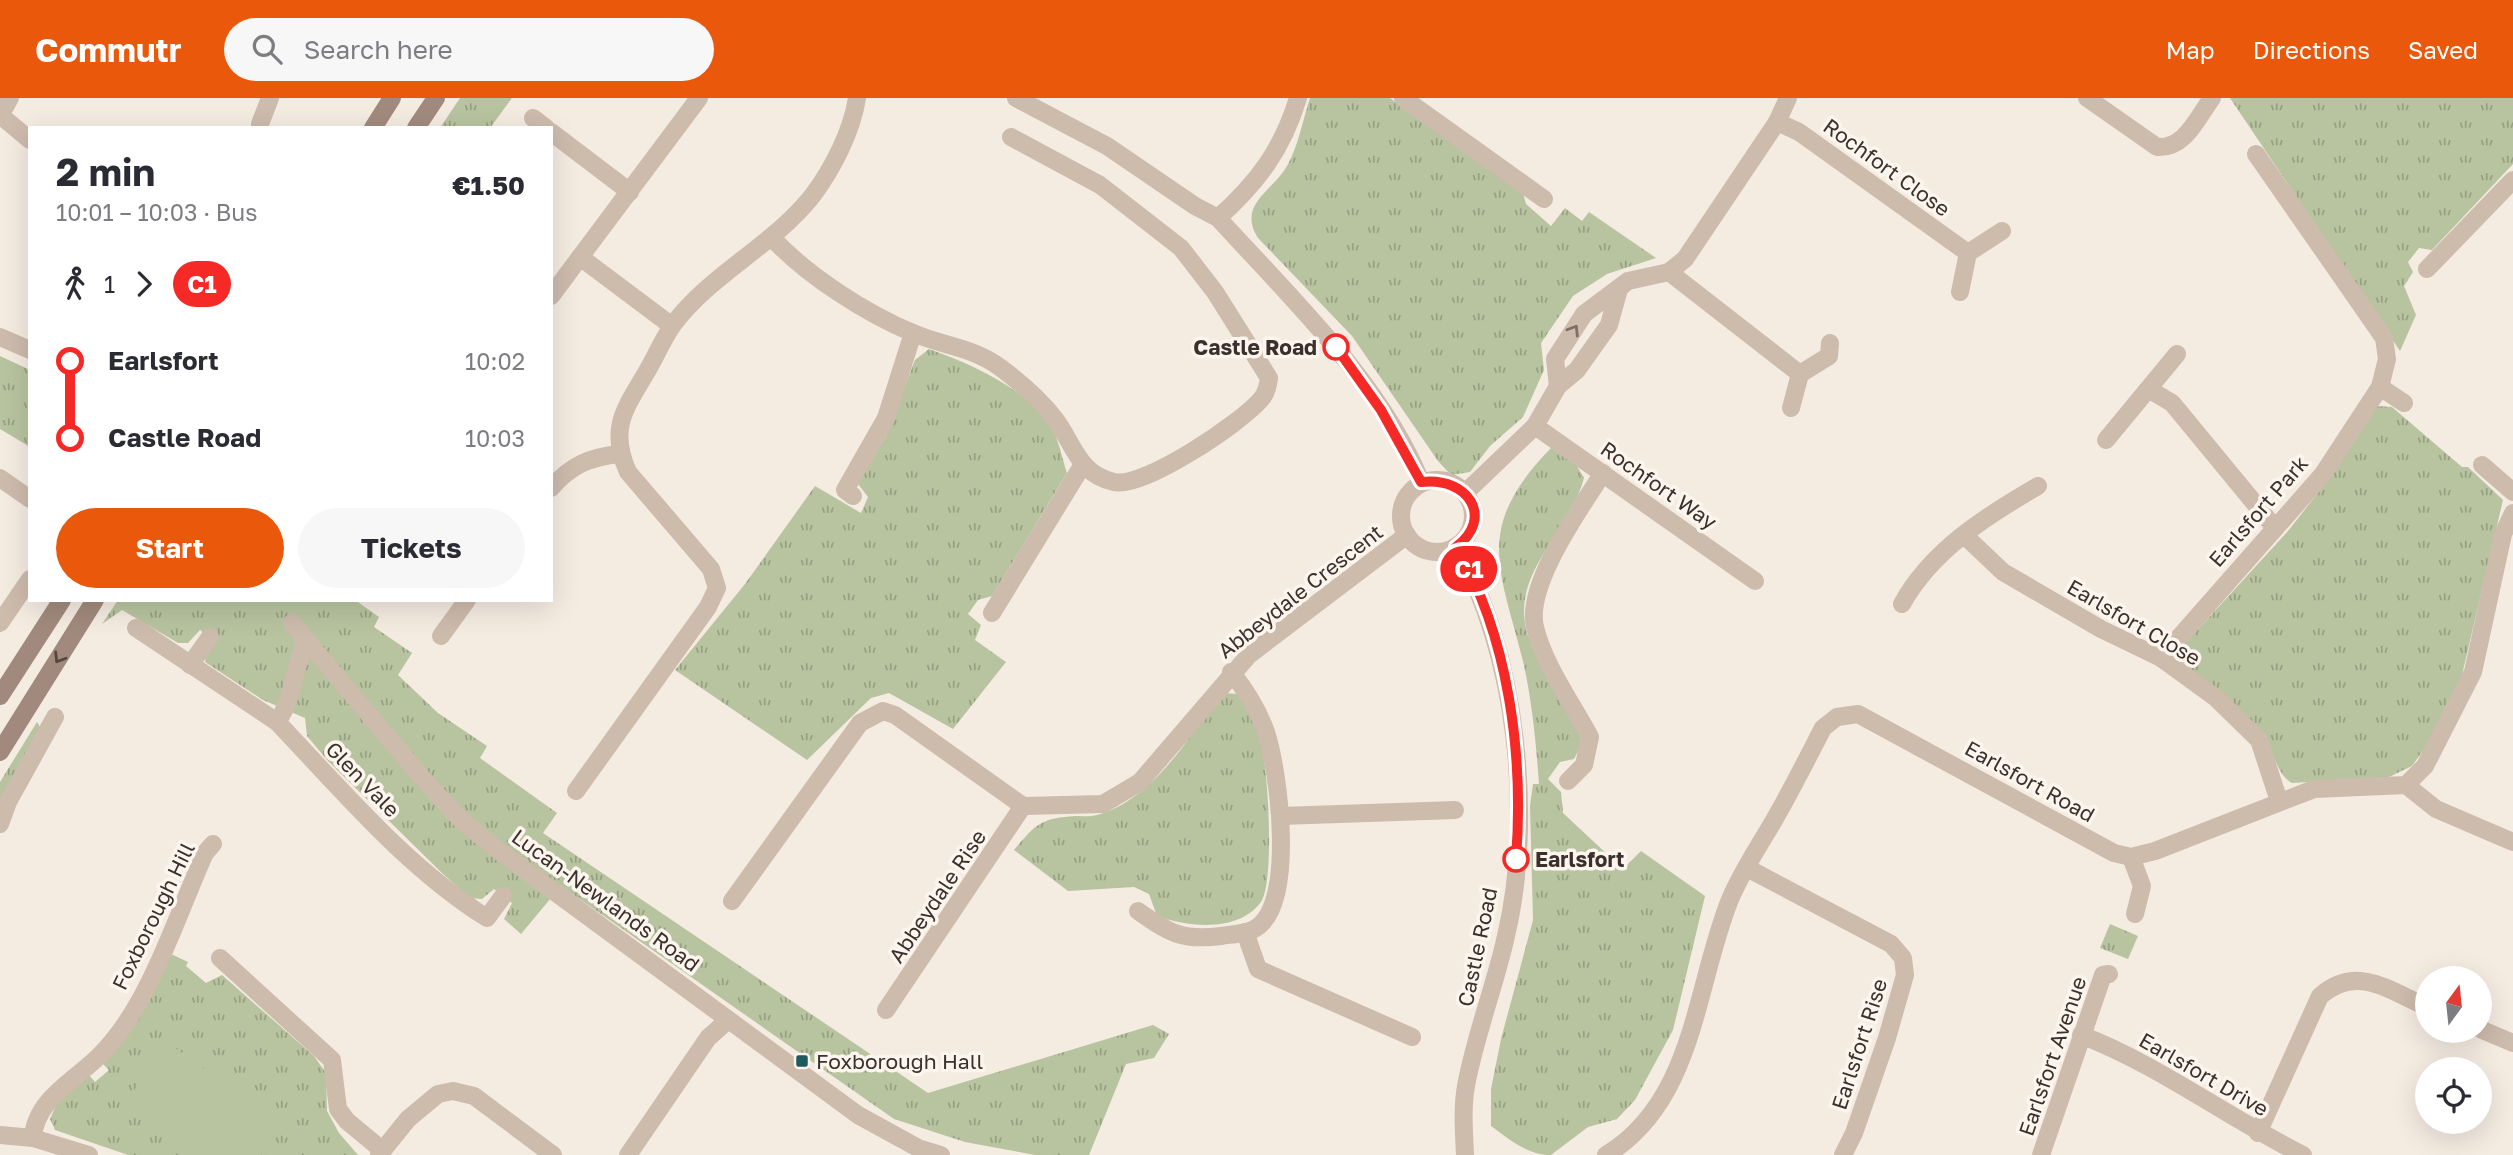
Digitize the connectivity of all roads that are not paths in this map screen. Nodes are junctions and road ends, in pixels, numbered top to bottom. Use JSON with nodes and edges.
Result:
{"nodes":[{"id":1,"x":10,"y":98,"type":"edge"},
{"id":2,"x":270,"y":98,"type":"edge"},
{"id":3,"x":392,"y":98,"type":"edge"},
{"id":4,"x":436,"y":98,"type":"edge"},
{"id":5,"x":699,"y":98,"type":"edge"},
{"id":6,"x":857,"y":98,"type":"edge"},
{"id":7,"x":1016,"y":98,"type":"edge"},
{"id":8,"x":1298,"y":98,"type":"edge"},
{"id":9,"x":1403,"y":98,"type":"edge"},
{"id":10,"x":1788,"y":98,"type":"edge"},
{"id":11,"x":2087,"y":98,"type":"edge"},
{"id":12,"x":2212,"y":98,"type":"edge"},
{"id":13,"x":1,"y":116,"type":"edge"},
{"id":14,"x":1777,"y":122,"type":"junction"},
{"id":15,"x":260,"y":124,"type":"dead end"},
{"id":16,"x":374,"y":126,"type":"edge"},
{"id":17,"x":417,"y":126,"type":"edge"},
{"id":18,"x":553,"y":134,"type":"edge"},
{"id":19,"x":1010,"y":137,"type":"dead end"},
{"id":20,"x":28,"y":138,"type":"edge"},
{"id":21,"x":2256,"y":154,"type":"dead end"},
{"id":22,"x":2513,"y":180,"type":"edge"},
{"id":23,"x":630,"y":192,"type":"junction"},
{"id":24,"x":1544,"y":198,"type":"dead end"},
{"id":25,"x":1218,"y":218,"type":"junction"},
{"id":26,"x":2002,"y":232,"type":"dead end"},
{"id":27,"x":773,"y":239,"type":"junction"},
{"id":28,"x":1968,"y":253,"type":"junction"},
{"id":29,"x":580,"y":257,"type":"junction"},
{"id":30,"x":2427,"y":269,"type":"dead end"},
{"id":31,"x":1669,"y":272,"type":"junction"},
{"id":32,"x":1619,"y":289,"type":"junction"},
{"id":33,"x":1959,"y":292,"type":"dead end"},
{"id":34,"x":553,"y":293,"type":"edge"},
{"id":35,"x":672,"y":326,"type":"junction"},
{"id":36,"x":913,"y":333,"type":"junction"},
{"id":37,"x":0,"y":337,"type":"edge"},
{"id":38,"x":1830,"y":343,"type":"dead end"},
{"id":39,"x":28,"y":350,"type":"edge"},
{"id":40,"x":2177,"y":354,"type":"dead end"},
{"id":41,"x":1800,"y":374,"type":"junction"},
{"id":42,"x":1558,"y":386,"type":"junction"},
{"id":43,"x":2380,"y":387,"type":"junction"},
{"id":44,"x":2150,"y":390,"type":"junction"},
{"id":45,"x":2404,"y":403,"type":"dead end"},
{"id":46,"x":1791,"y":408,"type":"dead end"},
{"id":47,"x":1535,"y":426,"type":"junction"},
{"id":48,"x":2105,"y":440,"type":"dead end"},
{"id":49,"x":620,"y":454,"type":"junction"},
{"id":50,"x":2483,"y":465,"type":"dead end"},
{"id":51,"x":1082,"y":466,"type":"junction"},
{"id":52,"x":1603,"y":473,"type":"junction"},
{"id":53,"x":0,"y":478,"type":"edge"},
{"id":54,"x":1421,"y":482,"type":"junction"},
{"id":55,"x":553,"y":486,"type":"edge"},
{"id":56,"x":2038,"y":486,"type":"dead end"},
{"id":57,"x":2513,"y":492,"type":"edge"},
{"id":58,"x":1465,"y":493,"type":"junction"},
{"id":59,"x":853,"y":496,"type":"dead end"},
{"id":60,"x":28,"y":498,"type":"edge"},
{"id":61,"x":2513,"y":513,"type":"edge"},
{"id":62,"x":2275,"y":528,"type":"junction"},
{"id":63,"x":1407,"y":535,"type":"junction"},
{"id":64,"x":1964,"y":535,"type":"junction"},
{"id":65,"x":1456,"y":547,"type":"junction"},
{"id":66,"x":1755,"y":581,"type":"dead end"},
{"id":67,"x":28,"y":582,"type":"edge"},
{"id":68,"x":61,"y":602,"type":"edge"},
{"id":69,"x":94,"y":602,"type":"edge"},
{"id":70,"x":466,"y":602,"type":"edge"},
{"id":71,"x":1902,"y":604,"type":"dead end"},
{"id":72,"x":992,"y":613,"type":"dead end"},
{"id":73,"x":0,"y":623,"type":"edge"},
{"id":74,"x":292,"y":623,"type":"dead end"},
{"id":75,"x":136,"y":628,"type":"dead end"},
{"id":76,"x":441,"y":636,"type":"dead end"},
{"id":77,"x":210,"y":637,"type":"dead end"},
{"id":78,"x":306,"y":641,"type":"junction"},
{"id":79,"x":2161,"y":659,"type":"junction"},
{"id":80,"x":190,"y":665,"type":"junction"},
{"id":81,"x":1231,"y":672,"type":"junction"},
{"id":82,"x":0,"y":696,"type":"edge"},
{"id":83,"x":55,"y":717,"type":"dead end"},
{"id":84,"x":277,"y":722,"type":"junction"},
{"id":85,"x":0,"y":752,"type":"edge"},
{"id":86,"x":1568,"y":781,"type":"dead end"},
{"id":87,"x":2406,"y":785,"type":"junction"},
{"id":88,"x":576,"y":791,"type":"dead end"},
{"id":89,"x":2279,"y":801,"type":"junction"},
{"id":90,"x":1023,"y":806,"type":"junction"},
{"id":91,"x":1455,"y":810,"type":"dead end"},
{"id":92,"x":1281,"y":816,"type":"junction"},
{"id":93,"x":0,"y":824,"type":"edge"},
{"id":94,"x":2513,"y":842,"type":"edge"},
{"id":95,"x":213,"y":844,"type":"dead end"},
{"id":96,"x":2131,"y":857,"type":"junction"},
{"id":97,"x":1746,"y":868,"type":"junction"},
{"id":98,"x":503,"y":896,"type":"dead end"},
{"id":99,"x":732,"y":901,"type":"dead end"},
{"id":100,"x":1138,"y":911,"type":"dead end"},
{"id":101,"x":2135,"y":914,"type":"dead end"},
{"id":102,"x":1245,"y":932,"type":"junction"},
{"id":103,"x":220,"y":958,"type":"dead end"},
{"id":104,"x":2109,"y":974,"type":"dead end"},
{"id":105,"x":2415,"y":1002,"type":"edge"},
{"id":106,"x":886,"y":1010,"type":"dead end"},
{"id":107,"x":728,"y":1020,"type":"junction"},
{"id":108,"x":2492,"y":1034,"type":"edge"},
{"id":109,"x":2081,"y":1035,"type":"junction"},
{"id":110,"x":1412,"y":1037,"type":"dead end"},
{"id":111,"x":2513,"y":1043,"type":"edge"},
{"id":112,"x":2258,"y":1133,"type":"junction"},
{"id":113,"x":0,"y":1135,"type":"edge"},
{"id":114,"x":33,"y":1138,"type":"junction"},
{"id":115,"x":381,"y":1152,"type":"edge"},
{"id":116,"x":89,"y":1155,"type":"edge"},
{"id":117,"x":553,"y":1155,"type":"edge"},
{"id":118,"x":628,"y":1155,"type":"edge"},
{"id":119,"x":941,"y":1155,"type":"edge"},
{"id":120,"x":1465,"y":1155,"type":"edge"},
{"id":121,"x":1606,"y":1155,"type":"edge"},
{"id":122,"x":1843,"y":1155,"type":"edge"},
{"id":123,"x":2041,"y":1155,"type":"edge"},
{"id":124,"x":2303,"y":1155,"type":"edge"}],
"edges":[{"from":1,"to":13,"type":"street"},
{"from":2,"to":15,"type":"street"},
{"from":3,"to":16,"type":"main road"},
{"from":4,"to":17,"type":"main road"},
{"from":5,"to":23,"type":"street"},
{"from":6,"to":27,"type":"street"},
{"from":7,"to":25,"type":"street"},
{"from":8,"to":25,"type":"street"},
{"from":9,"to":24,"type":"street"},
{"from":10,"to":14,"type":"street"},
{"from":11,"to":12,"type":"street"},
{"from":13,"to":20,"type":"street"},
{"from":14,"to":28,"type":"street","name":"Rochfort Close"},
{"from":14,"to":31,"type":"street"},
{"from":18,"to":23,"type":"street"},
{"from":19,"to":51,"type":"street"},
{"from":21,"to":43,"type":"street","name":"Earlsfort Park"},
{"from":22,"to":30,"type":"street"},
{"from":23,"to":29,"type":"street"},
{"from":25,"to":54,"type":"street"},
{"from":26,"to":28,"type":"street"},
{"from":27,"to":35,"type":"street"},
{"from":27,"to":36,"type":"street"},
{"from":28,"to":33,"type":"street"},
{"from":29,"to":34,"type":"street"},
{"from":29,"to":35,"type":"street"},
{"from":31,"to":32,"type":"street"},
{"from":31,"to":41,"type":"street"},
{"from":32,"to":42,"type":"street"},
{"from":42,"to":32,"type":"street","one_way":true},
{"from":35,"to":49,"type":"street"},
{"from":36,"to":51,"type":"street"},
{"from":36,"to":59,"type":"street"},
{"from":37,"to":39,"type":"street"},
{"from":38,"to":41,"type":"street"},
{"from":40,"to":44,"type":"street"},
{"from":41,"to":46,"type":"street"},
{"from":42,"to":47,"type":"street"},
{"from":43,"to":45,"type":"street"},
{"from":43,"to":62,"type":"street","name":"Earlsfort Park"},
{"from":44,"to":48,"type":"street"},
{"from":44,"to":62,"type":"street"},
{"from":47,"to":52,"type":"street","name":"Rochfort Way"},
{"from":47,"to":58,"type":"street"},
{"from":49,"to":55,"type":"street"},
{"from":49,"to":88,"type":"street"},
{"from":50,"to":57,"type":"street"},
{"from":51,"to":72,"type":"street"},
{"from":52,"to":66,"type":"street","name":"Rochfort Way"},
{"from":52,"to":86,"type":"street"},
{"from":53,"to":60,"type":"street"},
{"from":54,"to":58,"type":"street"},
{"from":54,"to":63,"type":"street"},
{"from":56,"to":64,"type":"street"},
{"from":58,"to":65,"type":"street"},
{"from":61,"to":87,"type":"street"},
{"from":62,"to":79,"type":"street","name":"Earlsfort Park"},
{"from":63,"to":65,"type":"street"},
{"from":63,"to":81,"type":"street","name":"Abbeydale Crescent"},
{"from":64,"to":71,"type":"street"},
{"from":64,"to":79,"type":"street","name":"Earlsfort Close"},
{"from":65,"to":120,"type":"street","name":"Castle Road"},
{"from":67,"to":73,"type":"street"},
{"from":68,"to":82,"type":"main road"},
{"from":69,"to":85,"type":"main road","one_way":true},
{"from":70,"to":76,"type":"street"},
{"from":74,"to":78,"type":"street","name":"Lucan-Newlands Road"},
{"from":75,"to":80,"type":"street","name":"Glen Vale"},
{"from":77,"to":80,"type":"street"},
{"from":78,"to":84,"type":"street"},
{"from":78,"to":107,"type":"street","name":"Lucan-Newlands Road"},
{"from":79,"to":89,"type":"street","name":"Earlsfort Close"},
{"from":80,"to":84,"type":"street","name":"Glen Vale"},
{"from":81,"to":90,"type":"street","name":"Abbeydale Crescent"},
{"from":81,"to":92,"type":"street"},
{"from":83,"to":93,"type":"street"},
{"from":84,"to":98,"type":"street","name":"Glen Vale"},
{"from":87,"to":89,"type":"street"},
{"from":87,"to":94,"type":"street"},
{"from":89,"to":96,"type":"street"},
{"from":90,"to":99,"type":"street"},
{"from":90,"to":106,"type":"street","name":"Abbeydale Rise"},
{"from":91,"to":92,"type":"street"},
{"from":92,"to":102,"type":"street"},
{"from":95,"to":114,"type":"street","name":"Foxborough Hill"},
{"from":96,"to":97,"type":"street","name":"Earlsfort Road"},
{"from":96,"to":101,"type":"street"},
{"from":97,"to":121,"type":"street","name":"Earlsfort Road"},
{"from":97,"to":122,"type":"street","name":"Earlsfort Rise"},
{"from":100,"to":102,"type":"street"},
{"from":102,"to":110,"type":"street"},
{"from":103,"to":115,"type":"street"},
{"from":104,"to":109,"type":"street","name":"Earlsfort Avenue"},
{"from":105,"to":112,"type":"street"},
{"from":107,"to":118,"type":"street"},
{"from":107,"to":119,"type":"street","name":"Lucan-Newlands Road"},
{"from":108,"to":111,"type":"street"},
{"from":109,"to":112,"type":"street","name":"Earlsfort Drive"},
{"from":109,"to":123,"type":"street","name":"Earlsfort Avenue"},
{"from":112,"to":124,"type":"street","name":"Earlsfort Drive"},
{"from":113,"to":114,"type":"street"},
{"from":114,"to":116,"type":"street"},
{"from":115,"to":117,"type":"street"}]}
